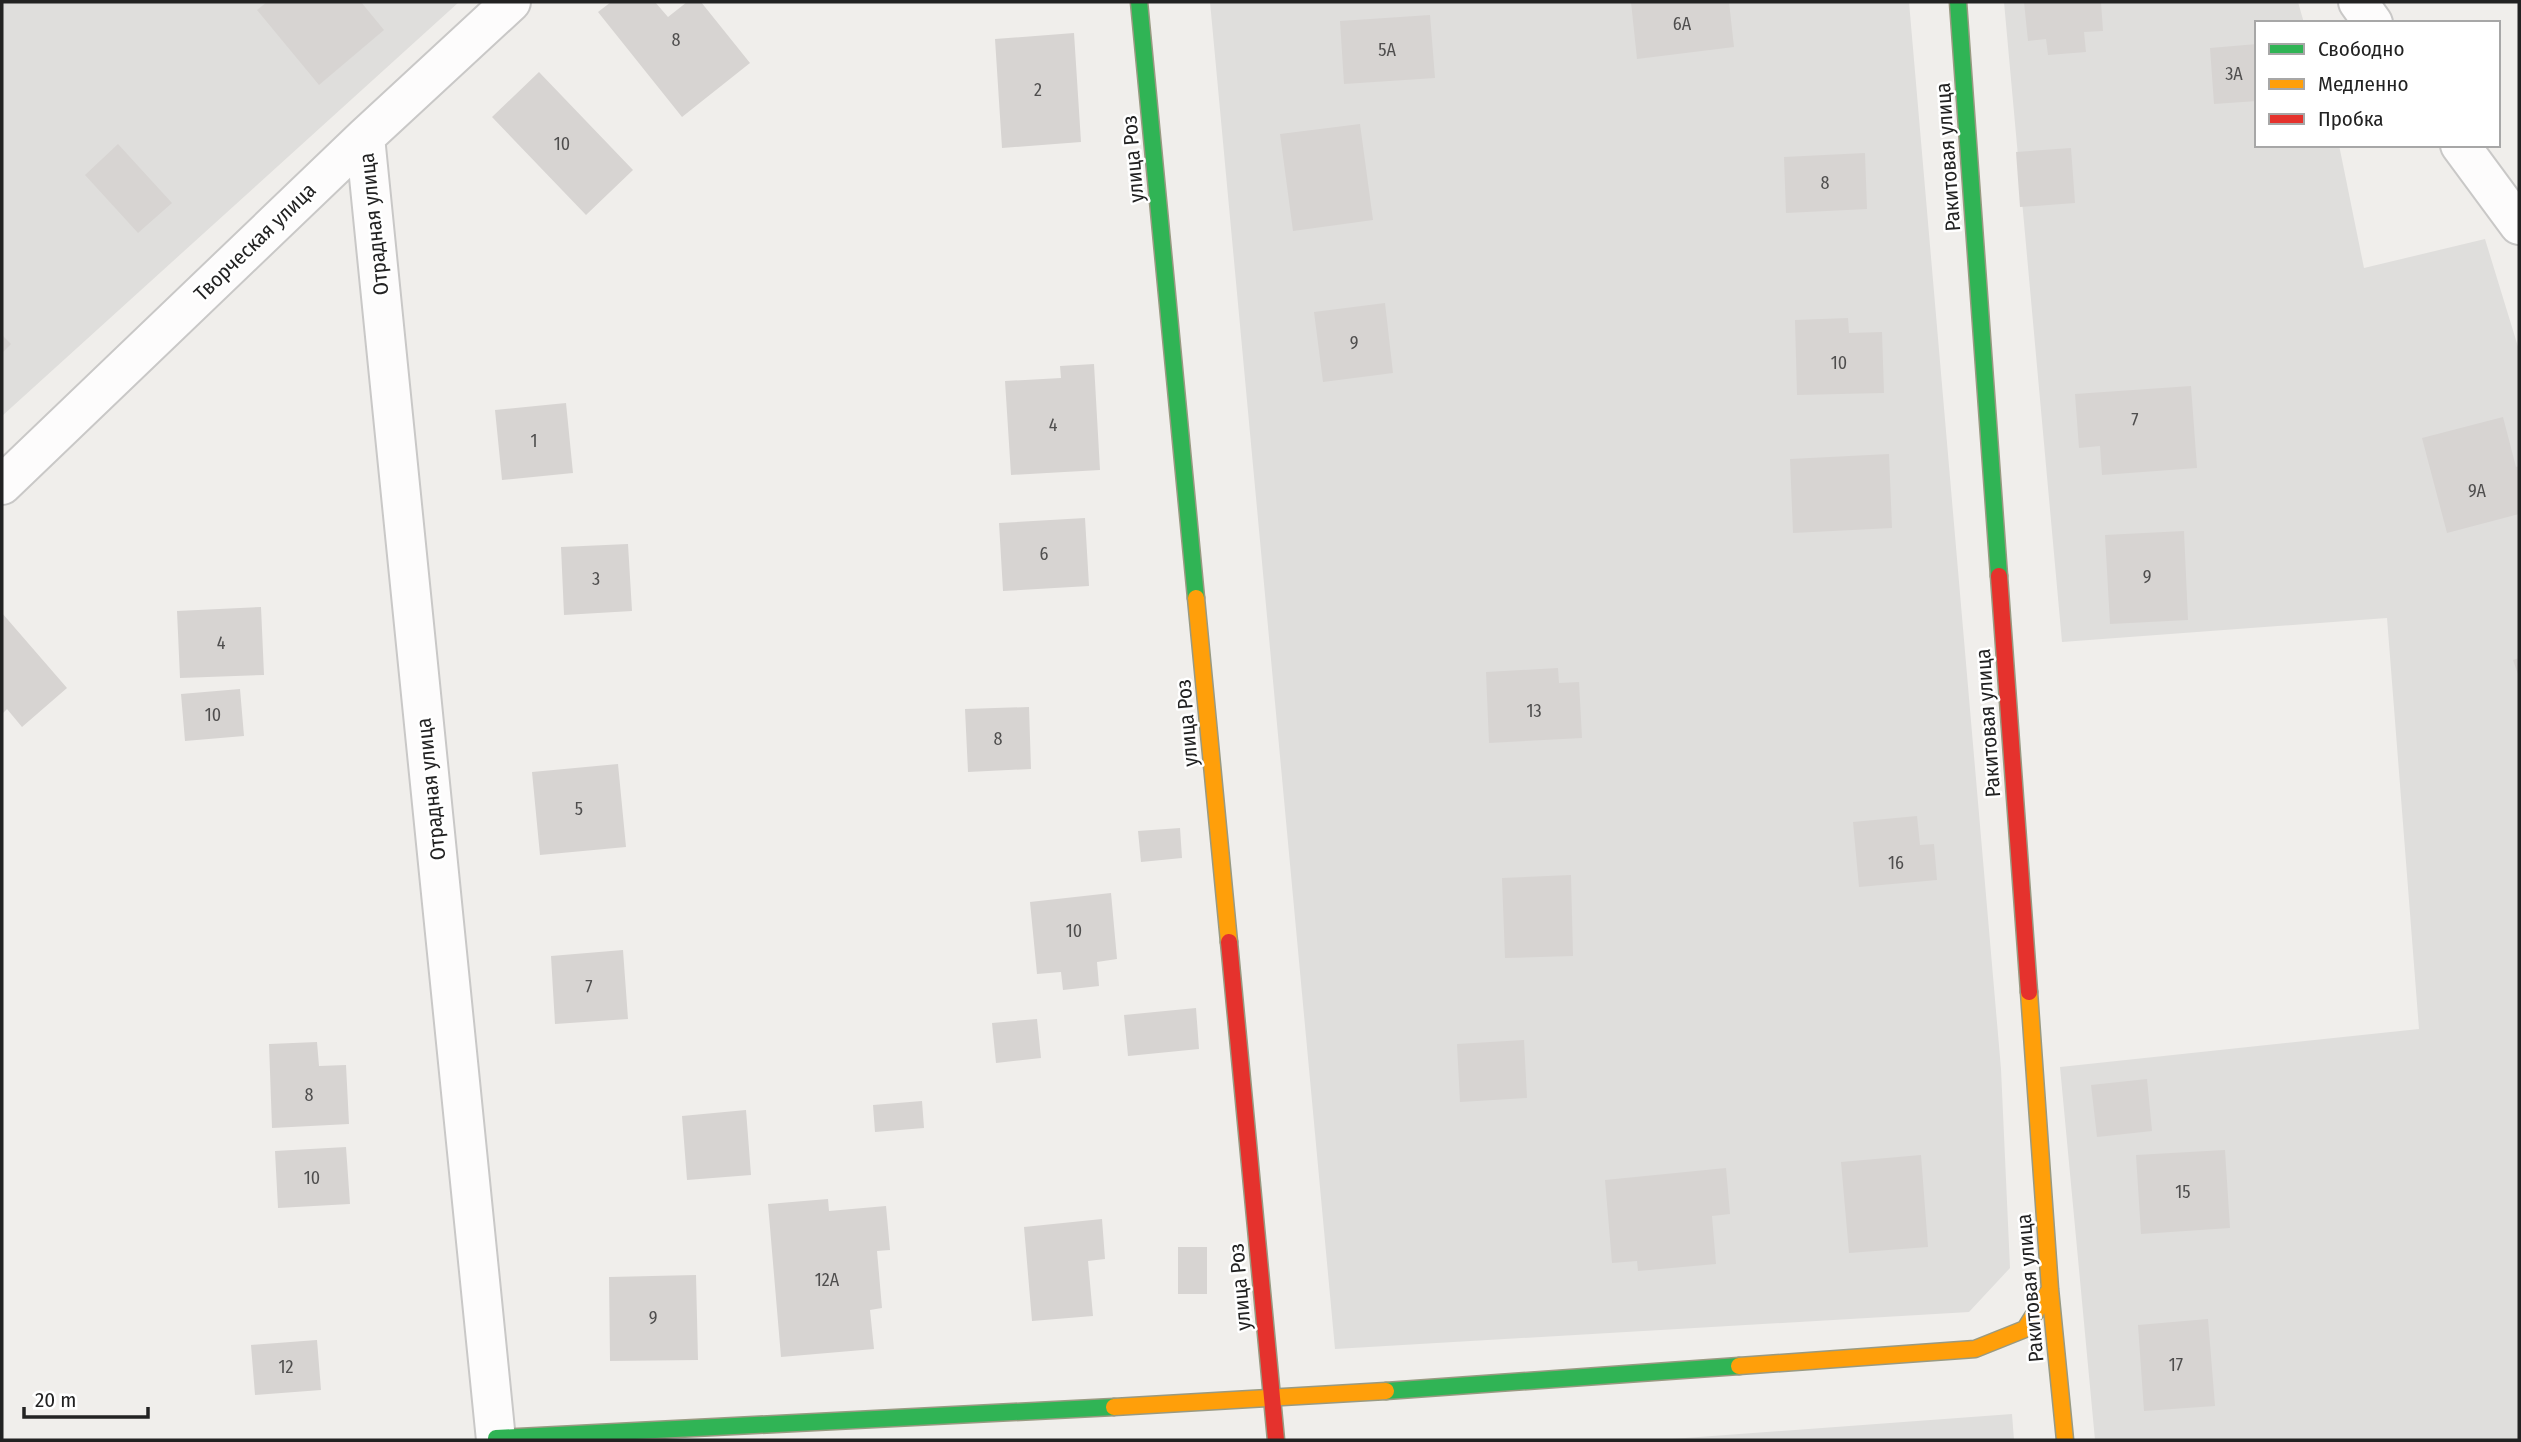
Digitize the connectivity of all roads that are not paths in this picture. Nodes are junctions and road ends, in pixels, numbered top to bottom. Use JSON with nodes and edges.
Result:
{"nodes":[{"id":1,"x":512,"y":2,"type":"edge"},
{"id":2,"x":1139,"y":2,"type":"edge"},
{"id":3,"x":1958,"y":2,"type":"edge"},
{"id":4,"x":2358,"y":2,"type":"edge"},
{"id":5,"x":2372,"y":21,"type":"edge"},
{"id":6,"x":365,"y":137,"type":"junction"},
{"id":7,"x":2461,"y":147,"type":"edge"},
{"id":8,"x":2519,"y":225,"type":"edge"},
{"id":9,"x":2,"y":485,"type":"edge"},
{"id":10,"x":2050,"y":1289,"type":"junction"},
{"id":11,"x":1272,"y":1398,"type":"junction"},
{"id":12,"x":496,"y":1439,"type":"edge"},
{"id":13,"x":1276,"y":1440,"type":"edge"},
{"id":14,"x":2065,"y":1440,"type":"edge"}],
"edges":[{"from":1,"to":6,"type":"street","name":"Творческая улица"},
{"from":2,"to":11,"type":"street","name":"улица Роз"},
{"from":3,"to":10,"type":"street","name":"Ракитовая улица"},
{"from":4,"to":5,"type":"street"},
{"from":6,"to":9,"type":"street","name":"Творческая улица"},
{"from":6,"to":12,"type":"street","name":"Отрадная улица"},
{"from":7,"to":8,"type":"street"},
{"from":10,"to":11,"type":"street"},
{"from":10,"to":14,"type":"street","name":"Ракитовая улица"},
{"from":11,"to":12,"type":"street"},
{"from":11,"to":13,"type":"street","name":"улица Роз"}]}
